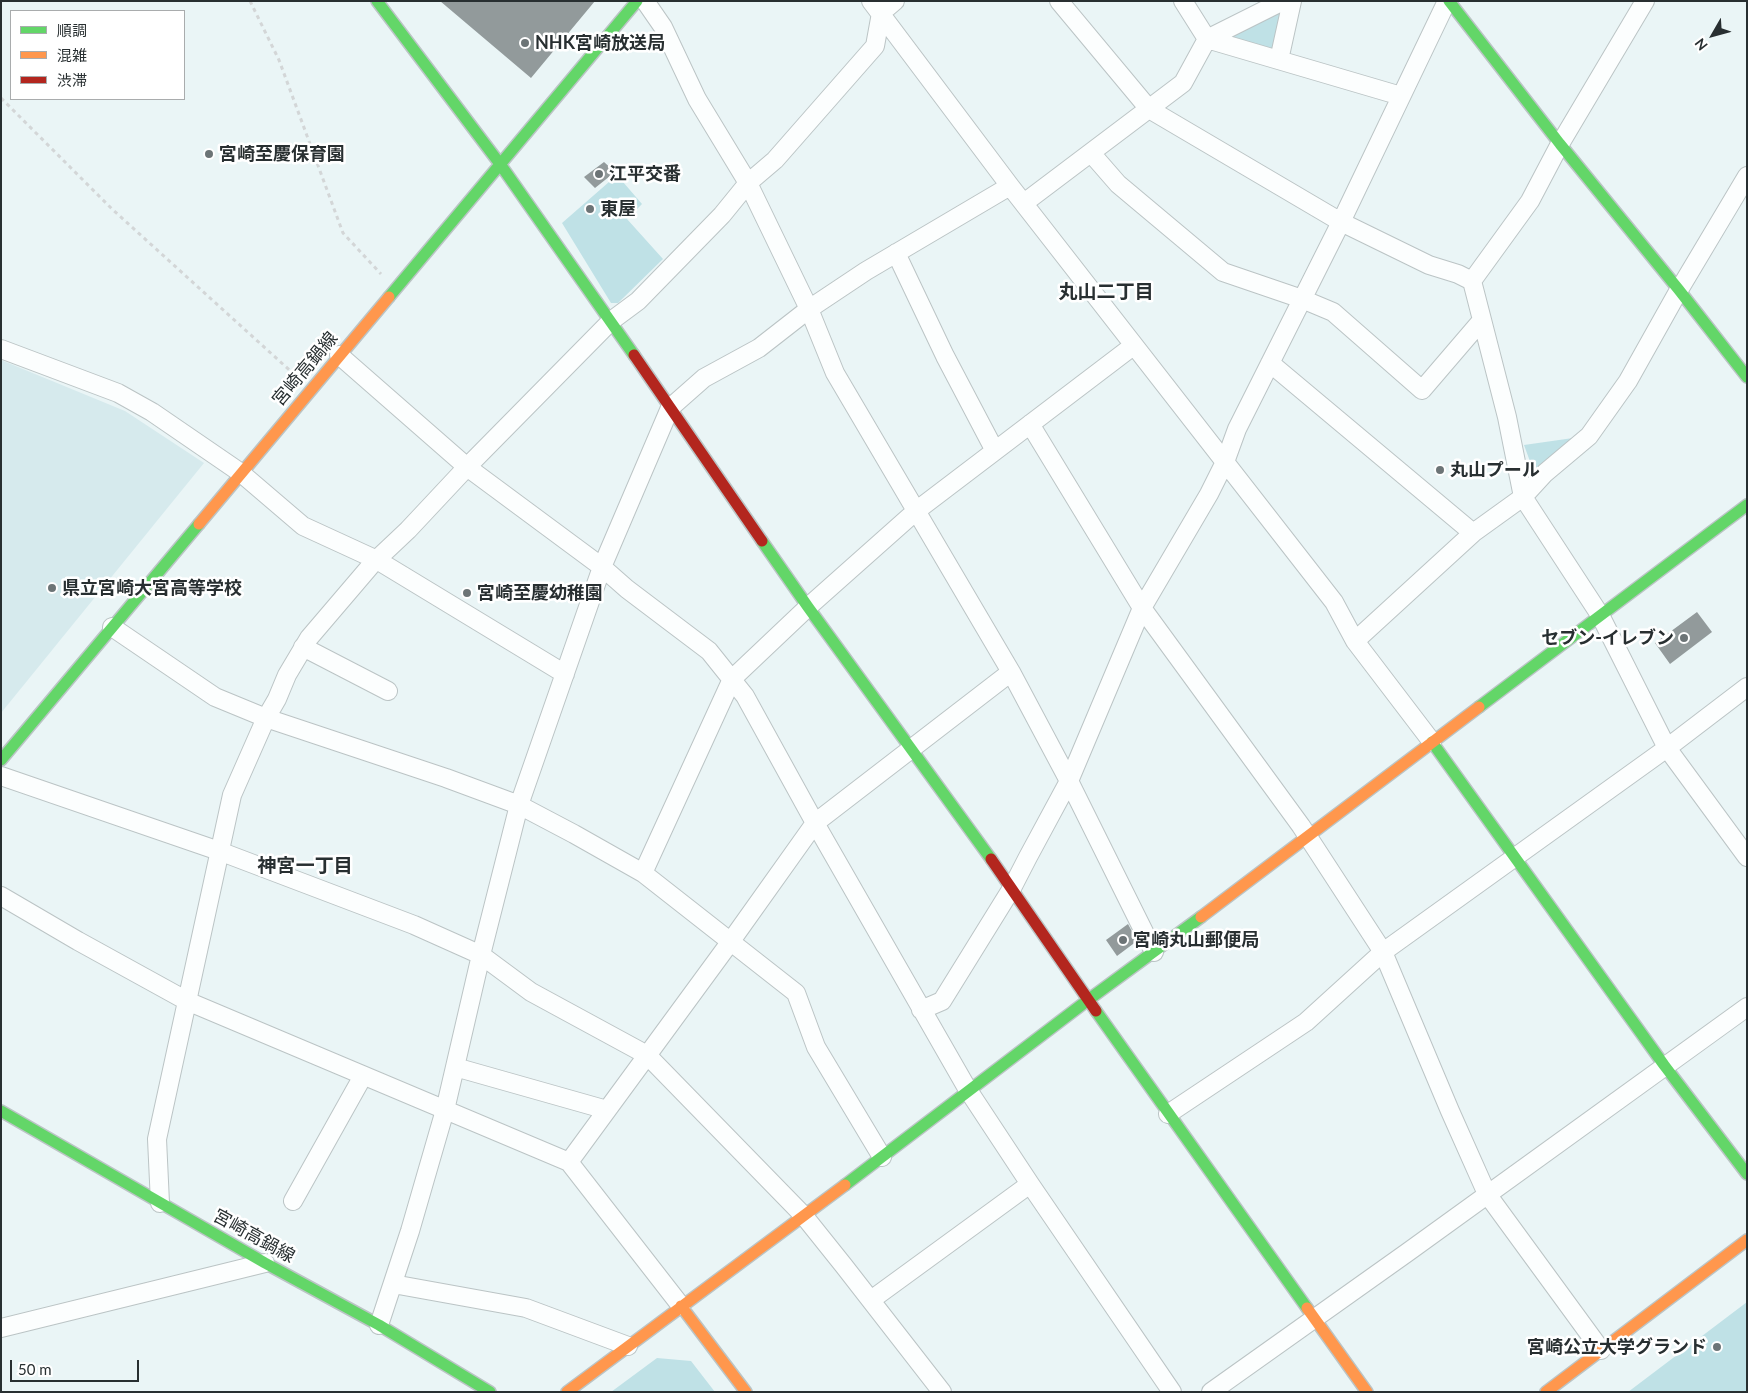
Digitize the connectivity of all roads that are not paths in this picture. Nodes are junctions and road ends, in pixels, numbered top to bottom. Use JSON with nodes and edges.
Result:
{"nodes":[{"id":1,"x":377,"y":1,"type":"edge"},
{"id":2,"x":636,"y":1,"type":"edge"},
{"id":3,"x":645,"y":1,"type":"edge"},
{"id":4,"x":895,"y":1,"type":"edge"},
{"id":5,"x":1059,"y":1,"type":"edge"},
{"id":6,"x":1184,"y":1,"type":"edge"},
{"id":7,"x":1283,"y":1,"type":"edge"},
{"id":8,"x":1292,"y":1,"type":"edge"},
{"id":9,"x":1448,"y":1,"type":"edge"},
{"id":10,"x":1645,"y":1,"type":"edge"},
{"id":11,"x":876,"y":7,"type":"edge"},
{"id":12,"x":1207,"y":39,"type":"junction"},
{"id":13,"x":1279,"y":60,"type":"junction"},
{"id":14,"x":1401,"y":96,"type":"junction"},
{"id":15,"x":1149,"y":109,"type":"junction"},
{"id":16,"x":1560,"y":144,"type":"junction"},
{"id":17,"x":1091,"y":153,"type":"junction"},
{"id":18,"x":500,"y":164,"type":"junction"},
{"id":19,"x":1747,"y":176,"type":"edge"},
{"id":20,"x":748,"y":183,"type":"junction"},
{"id":21,"x":1010,"y":186,"type":"junction"},
{"id":22,"x":1024,"y":203,"type":"junction"},
{"id":23,"x":1341,"y":222,"type":"junction"},
{"id":24,"x":896,"y":253,"type":"junction"},
{"id":25,"x":1472,"y":281,"type":"junction"},
{"id":26,"x":1679,"y":290,"type":"junction"},
{"id":27,"x":1302,"y":299,"type":"junction"},
{"id":28,"x":809,"y":309,"type":"junction"},
{"id":29,"x":1482,"y":320,"type":"junction"},
{"id":30,"x":611,"y":321,"type":"junction"},
{"id":31,"x":1134,"y":346,"type":"junction"},
{"id":32,"x":1,"y":348,"type":"edge"},
{"id":33,"x":339,"y":355,"type":"junction"},
{"id":34,"x":1270,"y":363,"type":"junction"},
{"id":35,"x":1747,"y":376,"type":"edge"},
{"id":36,"x":670,"y":408,"type":"junction"},
{"id":37,"x":1030,"y":424,"type":"junction"},
{"id":38,"x":994,"y":451,"type":"junction"},
{"id":39,"x":1224,"y":462,"type":"junction"},
{"id":40,"x":467,"y":467,"type":"junction"},
{"id":41,"x":241,"y":473,"type":"junction"},
{"id":42,"x":1523,"y":497,"type":"junction"},
{"id":43,"x":1747,"y":505,"type":"edge"},
{"id":44,"x":916,"y":511,"type":"junction"},
{"id":45,"x":1473,"y":533,"type":"junction"},
{"id":46,"x":377,"y":560,"type":"junction"},
{"id":47,"x":602,"y":567,"type":"junction"},
{"id":48,"x":808,"y":608,"type":"junction"},
{"id":49,"x":1142,"y":608,"type":"junction"},
{"id":50,"x":1600,"y":615,"type":"junction"},
{"id":51,"x":112,"y":627,"type":"junction"},
{"id":52,"x":1355,"y":641,"type":"junction"},
{"id":53,"x":303,"y":647,"type":"junction"},
{"id":54,"x":1011,"y":672,"type":"junction"},
{"id":55,"x":565,"y":674,"type":"junction"},
{"id":56,"x":732,"y":679,"type":"junction"},
{"id":57,"x":1747,"y":687,"type":"edge"},
{"id":58,"x":388,"y":691,"type":"dead end"},
{"id":59,"x":266,"y":718,"type":"junction"},
{"id":60,"x":1432,"y":742,"type":"junction"},
{"id":61,"x":912,"y":748,"type":"junction"},
{"id":62,"x":1667,"y":748,"type":"junction"},
{"id":63,"x":1,"y":760,"type":"edge"},
{"id":64,"x":1,"y":776,"type":"edge"},
{"id":65,"x":1069,"y":781,"type":"junction"},
{"id":66,"x":519,"y":805,"type":"junction"},
{"id":67,"x":815,"y":823,"type":"junction"},
{"id":68,"x":1307,"y":838,"type":"junction"},
{"id":69,"x":219,"y":851,"type":"junction"},
{"id":70,"x":1515,"y":857,"type":"junction"},
{"id":71,"x":1747,"y":857,"type":"edge"},
{"id":72,"x":643,"y":873,"type":"junction"},
{"id":73,"x":1012,"y":888,"type":"junction"},
{"id":74,"x":1,"y":896,"type":"edge"},
{"id":75,"x":731,"y":941,"type":"junction"},
{"id":76,"x":1154,"y":952,"type":"junction"},
{"id":77,"x":1383,"y":952,"type":"junction"},
{"id":78,"x":481,"y":955,"type":"junction"},
{"id":79,"x":1088,"y":1000,"type":"junction"},
{"id":80,"x":187,"y":1001,"type":"junction"},
{"id":81,"x":1747,"y":1007,"type":"edge"},
{"id":82,"x":921,"y":1010,"type":"junction"},
{"id":83,"x":647,"y":1055,"type":"junction"},
{"id":84,"x":1664,"y":1065,"type":"junction"},
{"id":85,"x":455,"y":1067,"type":"junction"},
{"id":86,"x":363,"y":1076,"type":"junction"},
{"id":87,"x":968,"y":1090,"type":"junction"},
{"id":88,"x":445,"y":1110,"type":"junction"},
{"id":89,"x":607,"y":1110,"type":"junction"},
{"id":90,"x":1,"y":1111,"type":"edge"},
{"id":91,"x":1168,"y":1114,"type":"junction"},
{"id":92,"x":882,"y":1157,"type":"junction"},
{"id":93,"x":569,"y":1162,"type":"junction"},
{"id":94,"x":1747,"y":1174,"type":"edge"},
{"id":95,"x":1030,"y":1184,"type":"junction"},
{"id":96,"x":1487,"y":1194,"type":"junction"},
{"id":97,"x":293,"y":1201,"type":"dead end"},
{"id":98,"x":160,"y":1203,"type":"junction"},
{"id":99,"x":804,"y":1216,"type":"junction"},
{"id":100,"x":1747,"y":1240,"type":"edge"},
{"id":101,"x":265,"y":1263,"type":"junction"},
{"id":102,"x":393,"y":1284,"type":"junction"},
{"id":103,"x":871,"y":1300,"type":"junction"},
{"id":104,"x":681,"y":1306,"type":"junction"},
{"id":105,"x":1314,"y":1319,"type":"junction"},
{"id":106,"x":379,"y":1325,"type":"junction"},
{"id":107,"x":1,"y":1328,"type":"edge"},
{"id":108,"x":628,"y":1346,"type":"junction"},
{"id":109,"x":1601,"y":1350,"type":"junction"},
{"id":110,"x":490,"y":1392,"type":"edge"},
{"id":111,"x":567,"y":1392,"type":"edge"},
{"id":112,"x":746,"y":1392,"type":"edge"},
{"id":113,"x":942,"y":1392,"type":"edge"},
{"id":114,"x":1172,"y":1392,"type":"edge"},
{"id":115,"x":1211,"y":1392,"type":"edge"},
{"id":116,"x":1367,"y":1392,"type":"edge"},
{"id":117,"x":1546,"y":1392,"type":"edge"}],
"edges":[{"from":1,"to":18,"type":"street"},
{"from":2,"to":18,"type":"street","name":"宮崎高鍋線"},
{"from":3,"to":20,"type":"street"},
{"from":4,"to":11,"type":"street"},
{"from":5,"to":15,"type":"street"},
{"from":6,"to":12,"type":"street"},
{"from":7,"to":12,"type":"street"},
{"from":8,"to":13,"type":"street"},
{"from":9,"to":14,"type":"street"},
{"from":9,"to":16,"type":"street"},
{"from":10,"to":16,"type":"street"},
{"from":11,"to":20,"type":"street"},
{"from":11,"to":21,"type":"street"},
{"from":12,"to":13,"type":"street"},
{"from":12,"to":15,"type":"street"},
{"from":13,"to":14,"type":"street"},
{"from":14,"to":23,"type":"street"},
{"from":15,"to":17,"type":"street"},
{"from":15,"to":23,"type":"street"},
{"from":16,"to":25,"type":"street"},
{"from":16,"to":26,"type":"street"},
{"from":17,"to":22,"type":"street"},
{"from":17,"to":27,"type":"street"},
{"from":18,"to":30,"type":"street"},
{"from":18,"to":33,"type":"street","name":"宮崎高鍋線"},
{"from":19,"to":26,"type":"street"},
{"from":20,"to":28,"type":"street"},
{"from":20,"to":30,"type":"street"},
{"from":21,"to":22,"type":"street"},
{"from":21,"to":24,"type":"street"},
{"from":22,"to":31,"type":"street"},
{"from":23,"to":25,"type":"street"},
{"from":23,"to":27,"type":"street"},
{"from":24,"to":28,"type":"street"},
{"from":24,"to":38,"type":"street"},
{"from":25,"to":29,"type":"street"},
{"from":26,"to":35,"type":"street"},
{"from":26,"to":42,"type":"street"},
{"from":27,"to":29,"type":"street"},
{"from":27,"to":34,"type":"street"},
{"from":28,"to":36,"type":"street"},
{"from":28,"to":44,"type":"street"},
{"from":29,"to":42,"type":"street"},
{"from":30,"to":36,"type":"street"},
{"from":30,"to":40,"type":"street"},
{"from":31,"to":37,"type":"street"},
{"from":31,"to":39,"type":"street"},
{"from":32,"to":41,"type":"street"},
{"from":33,"to":40,"type":"street"},
{"from":33,"to":41,"type":"street","name":"宮崎高鍋線"},
{"from":34,"to":39,"type":"street"},
{"from":34,"to":45,"type":"street"},
{"from":36,"to":47,"type":"street"},
{"from":36,"to":48,"type":"street"},
{"from":37,"to":38,"type":"street"},
{"from":37,"to":49,"type":"street"},
{"from":38,"to":44,"type":"street"},
{"from":39,"to":49,"type":"street"},
{"from":39,"to":52,"type":"street"},
{"from":40,"to":46,"type":"street"},
{"from":40,"to":47,"type":"street"},
{"from":41,"to":46,"type":"street"},
{"from":41,"to":51,"type":"street","name":"宮崎高鍋線"},
{"from":42,"to":45,"type":"street"},
{"from":42,"to":50,"type":"street"},
{"from":43,"to":50,"type":"street"},
{"from":44,"to":48,"type":"street"},
{"from":44,"to":54,"type":"street"},
{"from":45,"to":52,"type":"street"},
{"from":46,"to":53,"type":"street"},
{"from":46,"to":55,"type":"street"},
{"from":47,"to":55,"type":"street"},
{"from":47,"to":56,"type":"street"},
{"from":48,"to":56,"type":"street"},
{"from":48,"to":61,"type":"street"},
{"from":49,"to":65,"type":"street"},
{"from":49,"to":68,"type":"street"},
{"from":50,"to":60,"type":"street"},
{"from":50,"to":62,"type":"street"},
{"from":51,"to":59,"type":"street"},
{"from":51,"to":63,"type":"street","name":"宮崎高鍋線"},
{"from":52,"to":60,"type":"street"},
{"from":53,"to":58,"type":"street"},
{"from":53,"to":59,"type":"street"},
{"from":54,"to":61,"type":"street"},
{"from":54,"to":65,"type":"street"},
{"from":55,"to":66,"type":"street"},
{"from":56,"to":67,"type":"street"},
{"from":56,"to":72,"type":"street"},
{"from":57,"to":62,"type":"street"},
{"from":59,"to":66,"type":"street"},
{"from":59,"to":69,"type":"street"},
{"from":60,"to":68,"type":"street"},
{"from":60,"to":70,"type":"street"},
{"from":61,"to":67,"type":"street"},
{"from":61,"to":73,"type":"street"},
{"from":62,"to":70,"type":"street"},
{"from":62,"to":71,"type":"street"},
{"from":64,"to":69,"type":"street"},
{"from":65,"to":73,"type":"street"},
{"from":65,"to":76,"type":"street"},
{"from":66,"to":72,"type":"street"},
{"from":66,"to":78,"type":"street"},
{"from":67,"to":75,"type":"street"},
{"from":67,"to":82,"type":"street"},
{"from":68,"to":76,"type":"street"},
{"from":68,"to":77,"type":"street"},
{"from":69,"to":78,"type":"street"},
{"from":69,"to":80,"type":"street"},
{"from":70,"to":77,"type":"street"},
{"from":70,"to":84,"type":"street"},
{"from":72,"to":75,"type":"street"},
{"from":73,"to":79,"type":"street"},
{"from":73,"to":82,"type":"street"},
{"from":74,"to":80,"type":"street"},
{"from":75,"to":83,"type":"street"},
{"from":75,"to":92,"type":"street"},
{"from":76,"to":79,"type":"street"},
{"from":77,"to":91,"type":"street"},
{"from":77,"to":96,"type":"street"},
{"from":78,"to":83,"type":"street"},
{"from":78,"to":85,"type":"street"},
{"from":79,"to":87,"type":"street"},
{"from":79,"to":91,"type":"street"},
{"from":80,"to":86,"type":"street"},
{"from":80,"to":98,"type":"street"},
{"from":81,"to":84,"type":"street"},
{"from":82,"to":87,"type":"street"},
{"from":83,"to":89,"type":"street"},
{"from":83,"to":99,"type":"street"},
{"from":84,"to":94,"type":"street"},
{"from":84,"to":96,"type":"street"},
{"from":85,"to":88,"type":"street"},
{"from":85,"to":89,"type":"street"},
{"from":86,"to":88,"type":"street"},
{"from":86,"to":97,"type":"street"},
{"from":87,"to":92,"type":"street"},
{"from":87,"to":95,"type":"street"},
{"from":88,"to":93,"type":"street"},
{"from":88,"to":102,"type":"street"},
{"from":89,"to":93,"type":"street"},
{"from":90,"to":98,"type":"street","name":"宮崎高鍋線"},
{"from":91,"to":105,"type":"street"},
{"from":92,"to":99,"type":"street"},
{"from":93,"to":104,"type":"street"},
{"from":95,"to":103,"type":"street"},
{"from":95,"to":114,"type":"street"},
{"from":96,"to":105,"type":"street"},
{"from":96,"to":109,"type":"street"},
{"from":98,"to":101,"type":"street","name":"宮崎高鍋線"},
{"from":99,"to":103,"type":"street"},
{"from":99,"to":104,"type":"street"},
{"from":100,"to":109,"type":"street"},
{"from":101,"to":106,"type":"street","name":"宮崎高鍋線"},
{"from":101,"to":107,"type":"street"},
{"from":102,"to":106,"type":"street"},
{"from":102,"to":108,"type":"street"},
{"from":103,"to":113,"type":"street"},
{"from":104,"to":108,"type":"street"},
{"from":104,"to":112,"type":"street"},
{"from":105,"to":115,"type":"street"},
{"from":105,"to":116,"type":"street"},
{"from":106,"to":110,"type":"street","name":"宮崎高鍋線"},
{"from":108,"to":111,"type":"street"},
{"from":109,"to":117,"type":"street"}]}
